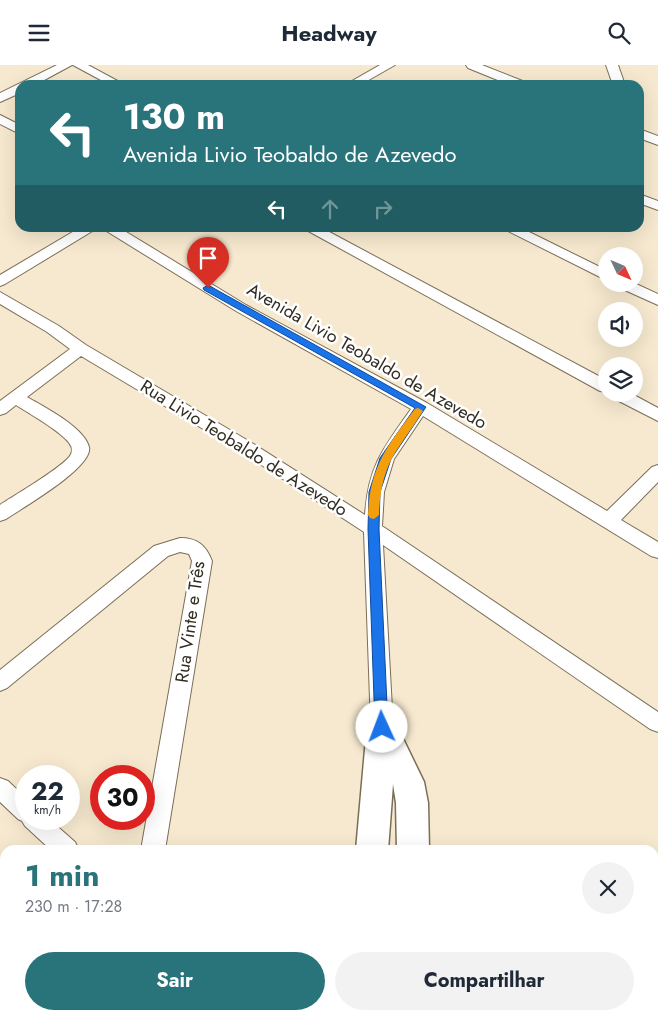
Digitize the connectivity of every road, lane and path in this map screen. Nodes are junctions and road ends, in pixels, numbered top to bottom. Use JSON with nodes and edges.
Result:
{"nodes":[{"id":1,"x":66,"y":65,"type":"edge"},
{"id":2,"x":79,"y":65,"type":"edge"},
{"id":3,"x":389,"y":65,"type":"edge"},
{"id":4,"x":472,"y":65,"type":"edge"},
{"id":5,"x":612,"y":65,"type":"edge"},
{"id":6,"x":363,"y":79,"type":"edge"},
{"id":7,"x":36,"y":80,"type":"edge"},
{"id":8,"x":109,"y":80,"type":"edge"},
{"id":9,"x":509,"y":80,"type":"edge"},
{"id":10,"x":617,"y":80,"type":"edge"},
{"id":11,"x":15,"y":90,"type":"edge"},
{"id":12,"x":0,"y":98,"type":"edge"},
{"id":13,"x":0,"y":119,"type":"edge"},
{"id":14,"x":15,"y":127,"type":"edge"},
{"id":15,"x":644,"y":135,"type":"edge"},
{"id":16,"x":658,"y":141,"type":"edge"},
{"id":17,"x":644,"y":200,"type":"edge"},
{"id":18,"x":658,"y":206,"type":"edge"},
{"id":19,"x":83,"y":232,"type":"edge"},
{"id":20,"x":115,"y":232,"type":"edge"},
{"id":21,"x":317,"y":232,"type":"edge"},
{"id":22,"x":517,"y":232,"type":"edge"},
{"id":23,"x":598,"y":271,"type":"edge"},
{"id":24,"x":0,"y":281,"type":"edge"},
{"id":25,"x":642,"y":293,"type":"edge"},
{"id":26,"x":0,"y":297,"type":"edge"},
{"id":27,"x":658,"y":300,"type":"edge"},
{"id":28,"x":80,"y":349,"type":"junction"},
{"id":29,"x":598,"y":383,"type":"edge"},
{"id":30,"x":16,"y":398,"type":"junction"},
{"id":31,"x":634,"y":402,"type":"edge"},
{"id":32,"x":421,"y":407,"type":"junction"},
{"id":33,"x":0,"y":409,"type":"edge"},
{"id":34,"x":658,"y":415,"type":"edge"},
{"id":35,"x":658,"y":471,"type":"edge"},
{"id":36,"x":0,"y":513,"type":"edge"},
{"id":37,"x":608,"y":521,"type":"junction"},
{"id":38,"x":374,"y":529,"type":"junction"},
{"id":39,"x":658,"y":551,"type":"edge"},
{"id":40,"x":0,"y":683,"type":"edge"},
{"id":41,"x":658,"y":723,"type":"edge"},
{"id":42,"x":382,"y":727,"type":"junction"},
{"id":43,"x":0,"y":788,"type":"edge"},
{"id":44,"x":15,"y":802,"type":"edge"},
{"id":45,"x":46,"y":830,"type":"edge"},
{"id":46,"x":62,"y":845,"type":"edge"},
{"id":47,"x":154,"y":845,"type":"edge"},
{"id":48,"x":372,"y":845,"type":"edge"},
{"id":49,"x":413,"y":845,"type":"edge"}],
"edges":[{"from":1,"to":7,"type":"street"},
{"from":2,"to":8,"type":"street"},
{"from":3,"to":6,"type":"street"},
{"from":4,"to":9,"type":"street"},
{"from":5,"to":10,"type":"street"},
{"from":11,"to":12,"type":"street"},
{"from":13,"to":14,"type":"street"},
{"from":15,"to":16,"type":"street"},
{"from":17,"to":18,"type":"street"},
{"from":19,"to":24,"type":"street"},
{"from":20,"to":32,"type":"street","name":"Avenida Livio Teobaldo de Azevedo"},
{"from":21,"to":29,"type":"street"},
{"from":22,"to":23,"type":"street"},
{"from":25,"to":27,"type":"street"},
{"from":26,"to":28,"type":"street","name":"Rua Livio Teobaldo de Azevedo"},
{"from":28,"to":30,"type":"street"},
{"from":28,"to":38,"type":"street","name":"Rua Livio Teobaldo de Azevedo"},
{"from":30,"to":33,"type":"street"},
{"from":30,"to":36,"type":"street"},
{"from":31,"to":34,"type":"street"},
{"from":32,"to":37,"type":"street","name":"Avenida Livio Teobaldo de Azevedo"},
{"from":32,"to":38,"type":"street"},
{"from":35,"to":37,"type":"street"},
{"from":37,"to":39,"type":"street","name":"Avenida Livio Teobaldo de Azevedo"},
{"from":38,"to":41,"type":"street","name":"Rua Livio Teobaldo de Azevedo"},
{"from":38,"to":42,"type":"street"},
{"from":40,"to":47,"type":"street","name":"Rua Vinte e Três"},
{"from":42,"to":48,"type":"street"},
{"from":42,"to":49,"type":"street"},
{"from":43,"to":44,"type":"street"},
{"from":45,"to":46,"type":"street"}]}
